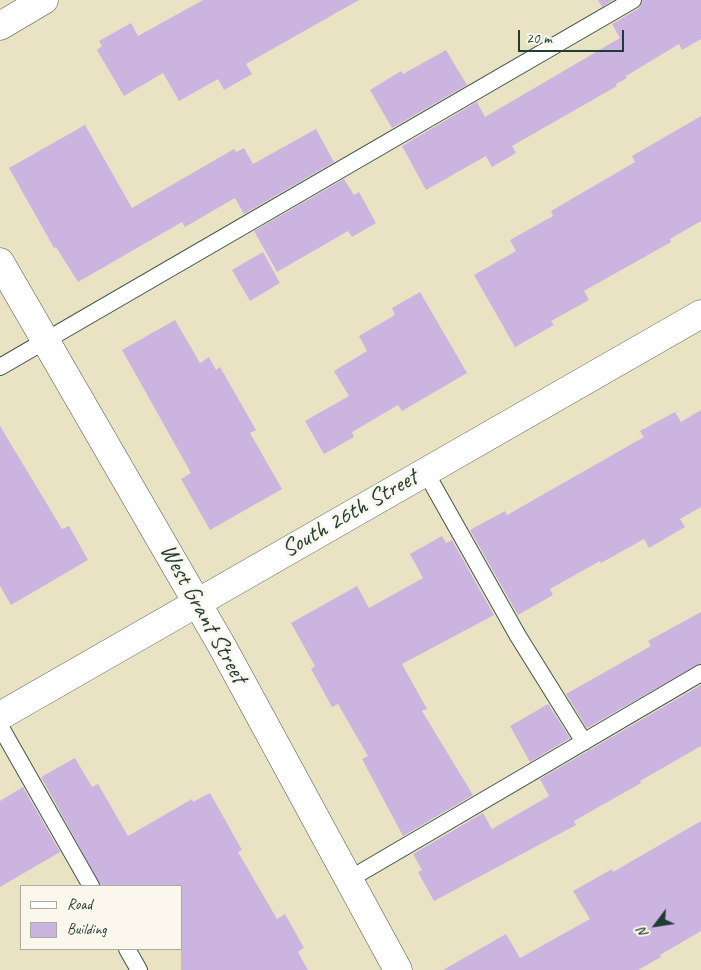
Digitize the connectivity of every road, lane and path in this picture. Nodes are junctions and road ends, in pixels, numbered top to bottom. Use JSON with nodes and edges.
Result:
{"nodes":[{"id":1,"x":44,"y":0,"type":"edge"},
{"id":2,"x":633,"y":0,"type":"edge"},
{"id":3,"x":0,"y":26,"type":"edge"},
{"id":4,"x":0,"y":262,"type":"edge"},
{"id":5,"x":701,"y":314,"type":"edge"},
{"id":6,"x":45,"y":340,"type":"junction"},
{"id":7,"x":0,"y":367,"type":"edge"},
{"id":8,"x":425,"y":471,"type":"junction"},
{"id":9,"x":197,"y":602,"type":"junction"},
{"id":10,"x":701,"y":673,"type":"edge"},
{"id":11,"x":0,"y":716,"type":"edge"},
{"id":12,"x":0,"y":726,"type":"edge"},
{"id":13,"x":584,"y":742,"type":"junction"},
{"id":14,"x":348,"y":880,"type":"junction"},
{"id":15,"x":90,"y":885,"type":"edge"},
{"id":16,"x":128,"y":950,"type":"edge"},
{"id":17,"x":139,"y":970,"type":"edge"},
{"id":18,"x":398,"y":970,"type":"edge"}],
"edges":[{"from":1,"to":3,"type":"street"},
{"from":2,"to":6,"type":"lane"},
{"from":4,"to":6,"type":"street","name":"West Grant Street"},
{"from":5,"to":8,"type":"street","name":"South 26th Street"},
{"from":6,"to":7,"type":"lane"},
{"from":6,"to":9,"type":"street","name":"West Grant Street"},
{"from":8,"to":9,"type":"street","name":"South 26th Street"},
{"from":8,"to":13,"type":"lane"},
{"from":9,"to":11,"type":"street","name":"South 26th Street"},
{"from":9,"to":14,"type":"street","name":"West Grant Street"},
{"from":10,"to":13,"type":"lane"},
{"from":12,"to":15,"type":"lane"},
{"from":13,"to":14,"type":"lane"},
{"from":14,"to":18,"type":"street","name":"West Grant Street"},
{"from":16,"to":17,"type":"lane"}]}
